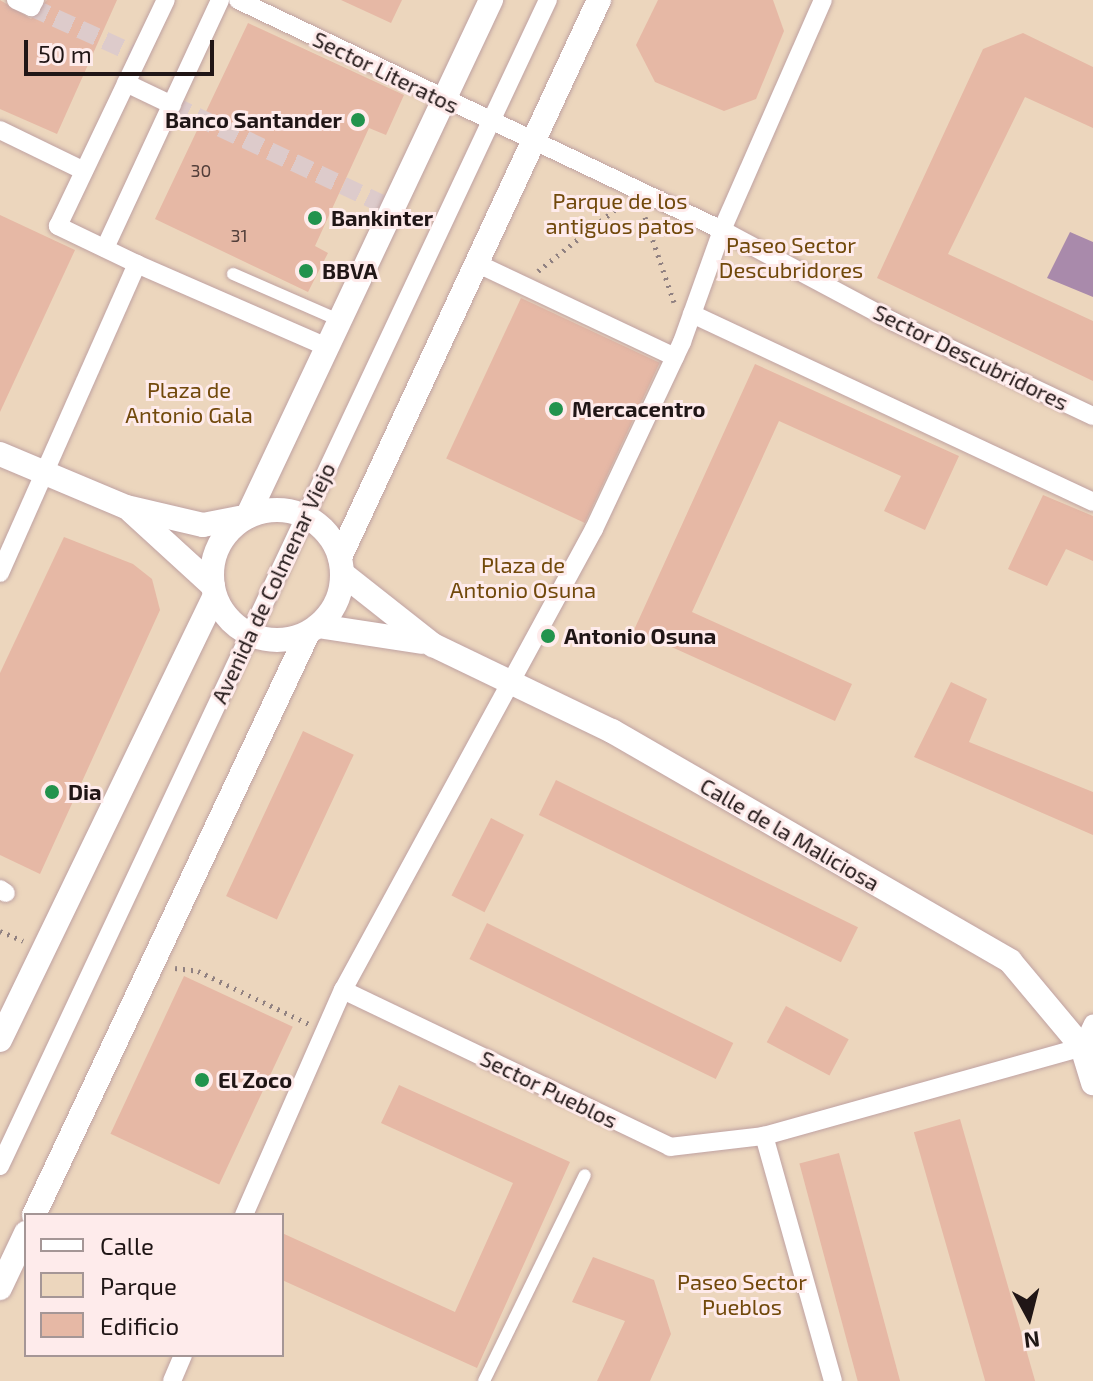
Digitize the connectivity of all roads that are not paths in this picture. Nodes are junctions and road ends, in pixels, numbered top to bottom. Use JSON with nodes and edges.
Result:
{"nodes":[{"id":1,"x":16,"y":0,"type":"edge"},
{"id":2,"x":35,"y":0,"type":"edge"},
{"id":3,"x":166,"y":0,"type":"edge"},
{"id":4,"x":220,"y":0,"type":"edge"},
{"id":5,"x":238,"y":0,"type":"edge"},
{"id":6,"x":491,"y":0,"type":"edge"},
{"id":7,"x":548,"y":0,"type":"edge"},
{"id":8,"x":599,"y":0,"type":"edge"},
{"id":9,"x":823,"y":0,"type":"edge"},
{"id":10,"x":126,"y":83,"type":"junction"},
{"id":11,"x":444,"y":100,"type":"junction"},
{"id":12,"x":172,"y":105,"type":"junction"},
{"id":13,"x":490,"y":123,"type":"junction"},
{"id":14,"x":0,"y":130,"type":"edge"},
{"id":15,"x":530,"y":144,"type":"junction"},
{"id":16,"x":84,"y":171,"type":"junction"},
{"id":17,"x":722,"y":230,"type":"junction"},
{"id":18,"x":105,"y":248,"type":"junction"},
{"id":19,"x":476,"y":263,"type":"junction"},
{"id":20,"x":137,"y":264,"type":"junction"},
{"id":21,"x":233,"y":274,"type":"dead end"},
{"id":22,"x":692,"y":314,"type":"junction"},
{"id":23,"x":339,"y":320,"type":"junction"},
{"id":24,"x":327,"y":347,"type":"junction"},
{"id":25,"x":675,"y":357,"type":"junction"},
{"id":26,"x":1093,"y":416,"type":"edge"},
{"id":27,"x":0,"y":454,"type":"edge"},
{"id":28,"x":49,"y":474,"type":"junction"},
{"id":29,"x":1093,"y":502,"type":"edge"},
{"id":30,"x":126,"y":507,"type":"junction"},
{"id":31,"x":306,"y":516,"type":"junction"},
{"id":32,"x":247,"y":517,"type":"junction"},
{"id":33,"x":342,"y":565,"type":"junction"},
{"id":34,"x":0,"y":573,"type":"edge"},
{"id":35,"x":214,"y":591,"type":"junction"},
{"id":36,"x":313,"y":630,"type":"junction"},
{"id":37,"x":249,"y":634,"type":"junction"},
{"id":38,"x":433,"y":645,"type":"junction"},
{"id":39,"x":509,"y":683,"type":"junction"},
{"id":40,"x":343,"y":990,"type":"junction"},
{"id":41,"x":1093,"y":1023,"type":"edge"},
{"id":42,"x":0,"y":1040,"type":"edge"},
{"id":43,"x":1082,"y":1047,"type":"junction"},
{"id":44,"x":1093,"y":1083,"type":"edge"},
{"id":45,"x":764,"y":1136,"type":"junction"},
{"id":46,"x":0,"y":1166,"type":"edge"},
{"id":47,"x":585,"y":1175,"type":"dead end"},
{"id":48,"x":35,"y":1213,"type":"edge"},
{"id":49,"x":245,"y":1213,"type":"edge"},
{"id":50,"x":24,"y":1237,"type":"edge"},
{"id":51,"x":0,"y":1288,"type":"edge"},
{"id":52,"x":182,"y":1357,"type":"edge"},
{"id":53,"x":172,"y":1381,"type":"edge"},
{"id":54,"x":484,"y":1381,"type":"edge"},
{"id":55,"x":833,"y":1381,"type":"edge"}],
"edges":[{"from":1,"to":2,"type":"street"},
{"from":3,"to":10,"type":"street"},
{"from":4,"to":12,"type":"street"},
{"from":5,"to":11,"type":"street","name":"Sector Literatos"},
{"from":6,"to":11,"type":"street"},
{"from":7,"to":13,"type":"street","name":"Avenida de Colmenar Viejo"},
{"from":8,"to":15,"type":"street"},
{"from":9,"to":17,"type":"street"},
{"from":10,"to":12,"type":"street"},
{"from":10,"to":16,"type":"street"},
{"from":11,"to":13,"type":"street","name":"Sector Literatos"},
{"from":11,"to":23,"type":"street"},
{"from":12,"to":18,"type":"street"},
{"from":13,"to":15,"type":"street","name":"Sector Descubridores"},
{"from":13,"to":31,"type":"street","name":"Avenida de Colmenar Viejo"},
{"from":14,"to":16,"type":"street"},
{"from":15,"to":17,"type":"street","name":"Sector Descubridores"},
{"from":15,"to":19,"type":"street"},
{"from":16,"to":18,"type":"street"},
{"from":17,"to":22,"type":"street"},
{"from":17,"to":26,"type":"street","name":"Sector Descubridores"},
{"from":18,"to":20,"type":"street"},
{"from":19,"to":25,"type":"street"},
{"from":19,"to":33,"type":"street"},
{"from":20,"to":24,"type":"street"},
{"from":20,"to":28,"type":"street"},
{"from":21,"to":23,"type":"lane"},
{"from":22,"to":25,"type":"street"},
{"from":22,"to":29,"type":"street"},
{"from":23,"to":24,"type":"street"},
{"from":24,"to":32,"type":"street"},
{"from":25,"to":39,"type":"street"},
{"from":27,"to":28,"type":"street"},
{"from":28,"to":30,"type":"street"},
{"from":28,"to":34,"type":"street"},
{"from":30,"to":32,"type":"street"},
{"from":30,"to":35,"type":"street"},
{"from":31,"to":32,"type":"street"},
{"from":31,"to":33,"type":"street","name":"Calle de la Maliciosa"},
{"from":31,"to":37,"type":"street","name":"Avenida de Colmenar Viejo"},
{"from":32,"to":35,"type":"street"},
{"from":33,"to":36,"type":"street"},
{"from":33,"to":38,"type":"street","name":"Calle de la Maliciosa"},
{"from":35,"to":37,"type":"street"},
{"from":35,"to":42,"type":"street"},
{"from":36,"to":37,"type":"street","name":"Calle de la Maliciosa"},
{"from":36,"to":38,"type":"street","name":"Calle de la Maliciosa"},
{"from":36,"to":48,"type":"street"},
{"from":37,"to":46,"type":"street","name":"Avenida de Colmenar Viejo"},
{"from":38,"to":39,"type":"street","name":"Calle de la Maliciosa"},
{"from":39,"to":40,"type":"street"},
{"from":39,"to":43,"type":"street","name":"Calle de la Maliciosa"},
{"from":40,"to":45,"type":"street","name":"Sector Pueblos"},
{"from":40,"to":49,"type":"street"},
{"from":41,"to":43,"type":"street"},
{"from":43,"to":44,"type":"street","name":"Calle de la Maliciosa"},
{"from":43,"to":45,"type":"street","name":"Sector Pueblos"},
{"from":45,"to":55,"type":"street"},
{"from":47,"to":54,"type":"lane"},
{"from":50,"to":51,"type":"street"},
{"from":52,"to":53,"type":"street"}]}
